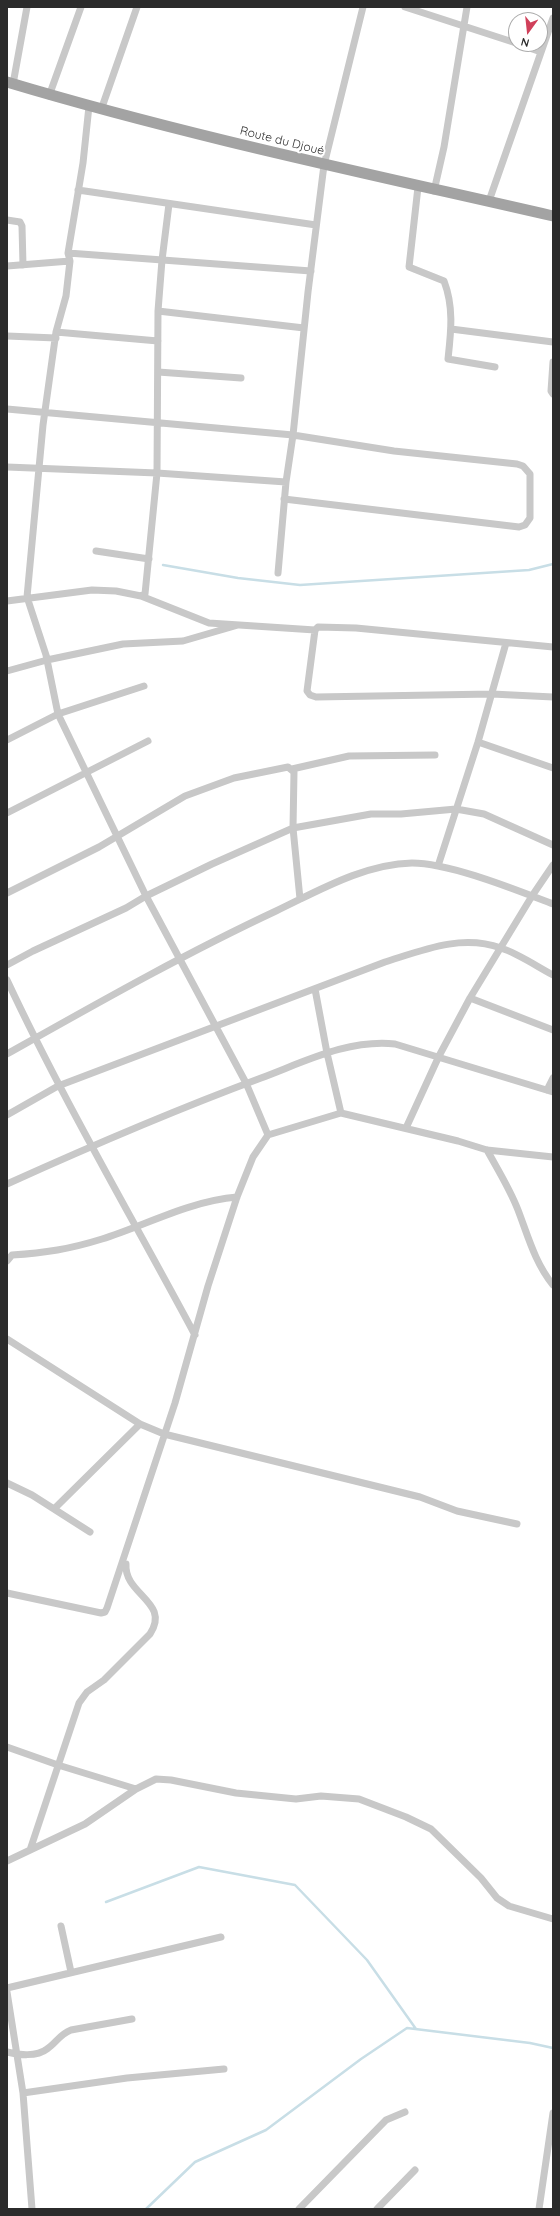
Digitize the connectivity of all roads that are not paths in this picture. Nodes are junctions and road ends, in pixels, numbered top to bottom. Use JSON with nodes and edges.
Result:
{"nodes":[{"id":1,"x":27,"y":7,"type":"edge"},
{"id":2,"x":81,"y":7,"type":"edge"},
{"id":3,"x":137,"y":7,"type":"edge"},
{"id":4,"x":363,"y":7,"type":"edge"},
{"id":5,"x":405,"y":7,"type":"edge"},
{"id":6,"x":467,"y":7,"type":"edge"},
{"id":7,"x":553,"y":18,"type":"edge"},
{"id":8,"x":465,"y":25,"type":"junction"},
{"id":9,"x":548,"y":32,"type":"edge"},
{"id":10,"x":508,"y":41,"type":"edge"},
{"id":11,"x":541,"y":52,"type":"edge"},
{"id":12,"x":10,"y":83,"type":"edge"},
{"id":13,"x":49,"y":96,"type":"junction"},
{"id":14,"x":89,"y":106,"type":"junction"},
{"id":15,"x":101,"y":110,"type":"junction"},
{"id":16,"x":324,"y":165,"type":"junction"},
{"id":17,"x":418,"y":187,"type":"junction"},
{"id":18,"x":78,"y":190,"type":"junction"},
{"id":19,"x":434,"y":190,"type":"junction"},
{"id":20,"x":489,"y":202,"type":"junction"},
{"id":21,"x":169,"y":204,"type":"junction"},
{"id":22,"x":553,"y":216,"type":"edge"},
{"id":23,"x":7,"y":220,"type":"edge"},
{"id":24,"x":316,"y":225,"type":"junction"},
{"id":25,"x":68,"y":253,"type":"junction"},
{"id":26,"x":162,"y":260,"type":"junction"},
{"id":27,"x":70,"y":261,"type":"junction"},
{"id":28,"x":23,"y":265,"type":"junction"},
{"id":29,"x":7,"y":266,"type":"edge"},
{"id":30,"x":311,"y":271,"type":"junction"},
{"id":31,"x":158,"y":311,"type":"junction"},
{"id":32,"x":304,"y":328,"type":"junction"},
{"id":33,"x":451,"y":329,"type":"junction"},
{"id":34,"x":56,"y":335,"type":"junction"},
{"id":35,"x":7,"y":336,"type":"edge"},
{"id":36,"x":158,"y":341,"type":"junction"},
{"id":37,"x":553,"y":342,"type":"edge"},
{"id":38,"x":553,"y":362,"type":"edge"},
{"id":39,"x":495,"y":367,"type":"dead end"},
{"id":40,"x":158,"y":372,"type":"junction"},
{"id":41,"x":241,"y":378,"type":"dead end"},
{"id":42,"x":553,"y":394,"type":"edge"},
{"id":43,"x":7,"y":409,"type":"edge"},
{"id":44,"x":45,"y":411,"type":"junction"},
{"id":45,"x":157,"y":422,"type":"junction"},
{"id":46,"x":293,"y":435,"type":"junction"},
{"id":47,"x":7,"y":467,"type":"edge"},
{"id":48,"x":39,"y":467,"type":"junction"},
{"id":49,"x":157,"y":473,"type":"junction"},
{"id":50,"x":286,"y":482,"type":"junction"},
{"id":51,"x":284,"y":499,"type":"junction"},
{"id":52,"x":96,"y":551,"type":"dead end"},
{"id":53,"x":149,"y":559,"type":"junction"},
{"id":54,"x":278,"y":572,"type":"dead end"},
{"id":55,"x":141,"y":596,"type":"junction"},
{"id":56,"x":27,"y":597,"type":"junction"},
{"id":57,"x":7,"y":601,"type":"edge"},
{"id":58,"x":238,"y":625,"type":"junction"},
{"id":59,"x":315,"y":630,"type":"junction"},
{"id":60,"x":506,"y":643,"type":"junction"},
{"id":61,"x":553,"y":647,"type":"edge"},
{"id":62,"x":47,"y":660,"type":"junction"},
{"id":63,"x":7,"y":671,"type":"edge"},
{"id":64,"x":144,"y":686,"type":"dead end"},
{"id":65,"x":492,"y":694,"type":"junction"},
{"id":66,"x":553,"y":697,"type":"edge"},
{"id":67,"x":58,"y":714,"type":"junction"},
{"id":68,"x":7,"y":740,"type":"edge"},
{"id":69,"x":148,"y":741,"type":"dead end"},
{"id":70,"x":478,"y":742,"type":"junction"},
{"id":71,"x":435,"y":755,"type":"dead end"},
{"id":72,"x":553,"y":768,"type":"edge"},
{"id":73,"x":292,"y":769,"type":"junction"},
{"id":74,"x":85,"y":773,"type":"junction"},
{"id":75,"x":456,"y":809,"type":"junction"},
{"id":76,"x":7,"y":813,"type":"edge"},
{"id":77,"x":293,"y":828,"type":"junction"},
{"id":78,"x":118,"y":836,"type":"junction"},
{"id":79,"x":553,"y":845,"type":"edge"},
{"id":80,"x":553,"y":865,"type":"edge"},
{"id":81,"x":438,"y":866,"type":"junction"},
{"id":82,"x":7,"y":893,"type":"edge"},
{"id":83,"x":146,"y":896,"type":"junction"},
{"id":84,"x":532,"y":896,"type":"junction"},
{"id":85,"x":300,"y":899,"type":"junction"},
{"id":86,"x":553,"y":904,"type":"edge"},
{"id":87,"x":501,"y":948,"type":"junction"},
{"id":88,"x":178,"y":959,"type":"junction"},
{"id":89,"x":7,"y":965,"type":"edge"},
{"id":90,"x":553,"y":975,"type":"edge"},
{"id":91,"x":7,"y":980,"type":"edge"},
{"id":92,"x":315,"y":989,"type":"junction"},
{"id":93,"x":470,"y":998,"type":"junction"},
{"id":94,"x":216,"y":1027,"type":"junction"},
{"id":95,"x":553,"y":1030,"type":"edge"},
{"id":96,"x":34,"y":1039,"type":"junction"},
{"id":97,"x":327,"y":1053,"type":"junction"},
{"id":98,"x":7,"y":1054,"type":"edge"},
{"id":99,"x":439,"y":1056,"type":"junction"},
{"id":100,"x":553,"y":1078,"type":"edge"},
{"id":101,"x":246,"y":1083,"type":"junction"},
{"id":102,"x":58,"y":1086,"type":"junction"},
{"id":103,"x":550,"y":1091,"type":"edge"},
{"id":104,"x":341,"y":1113,"type":"junction"},
{"id":105,"x":7,"y":1115,"type":"edge"},
{"id":106,"x":406,"y":1128,"type":"junction"},
{"id":107,"x":268,"y":1135,"type":"junction"},
{"id":108,"x":92,"y":1146,"type":"junction"},
{"id":109,"x":487,"y":1150,"type":"junction"},
{"id":110,"x":553,"y":1157,"type":"edge"},
{"id":111,"x":7,"y":1184,"type":"edge"},
{"id":112,"x":237,"y":1197,"type":"junction"},
{"id":113,"x":137,"y":1226,"type":"junction"},
{"id":114,"x":7,"y":1261,"type":"edge"},
{"id":115,"x":553,"y":1285,"type":"edge"},
{"id":116,"x":195,"y":1335,"type":"junction"},
{"id":117,"x":7,"y":1339,"type":"edge"},
{"id":118,"x":140,"y":1424,"type":"junction"},
{"id":119,"x":164,"y":1434,"type":"junction"},
{"id":120,"x":7,"y":1483,"type":"edge"},
{"id":121,"x":54,"y":1508,"type":"junction"},
{"id":122,"x":517,"y":1524,"type":"dead end"},
{"id":123,"x":90,"y":1532,"type":"dead end"},
{"id":124,"x":126,"y":1555,"type":"junction"},
{"id":125,"x":7,"y":1593,"type":"edge"},
{"id":126,"x":7,"y":1746,"type":"edge"},
{"id":127,"x":58,"y":1765,"type":"junction"},
{"id":128,"x":136,"y":1789,"type":"junction"},
{"id":129,"x":30,"y":1850,"type":"junction"},
{"id":130,"x":7,"y":1861,"type":"edge"},
{"id":131,"x":553,"y":1919,"type":"edge"},
{"id":132,"x":61,"y":1926,"type":"dead end"},
{"id":133,"x":221,"y":1936,"type":"dead end"},
{"id":134,"x":71,"y":1972,"type":"junction"},
{"id":135,"x":7,"y":1988,"type":"edge"},
{"id":136,"x":7,"y":1992,"type":"edge"},
{"id":137,"x":132,"y":2018,"type":"dead end"},
{"id":138,"x":7,"y":2052,"type":"edge"},
{"id":139,"x":18,"y":2055,"type":"junction"},
{"id":140,"x":224,"y":2069,"type":"dead end"},
{"id":141,"x":23,"y":2092,"type":"junction"},
{"id":142,"x":405,"y":2112,"type":"dead end"},
{"id":143,"x":553,"y":2113,"type":"edge"},
{"id":144,"x":415,"y":2170,"type":"dead end"},
{"id":145,"x":32,"y":2209,"type":"edge"},
{"id":146,"x":299,"y":2209,"type":"edge"},
{"id":147,"x":377,"y":2209,"type":"edge"},
{"id":148,"x":539,"y":2209,"type":"edge"}],
"edges":[{"from":1,"to":12,"type":"street"},
{"from":2,"to":13,"type":"street"},
{"from":3,"to":15,"type":"street"},
{"from":4,"to":16,"type":"street"},
{"from":5,"to":8,"type":"street"},
{"from":6,"to":8,"type":"street"},
{"from":7,"to":9,"type":"street"},
{"from":8,"to":10,"type":"street"},
{"from":8,"to":19,"type":"street"},
{"from":11,"to":20,"type":"street"},
{"from":12,"to":13,"type":"main road","name":"Route du Djoué"},
{"from":13,"to":14,"type":"main road","name":"Route du Djoué"},
{"from":14,"to":15,"type":"main road","name":"Route du Djoué"},
{"from":14,"to":18,"type":"street"},
{"from":15,"to":16,"type":"main road","name":"Route du Djoué"},
{"from":16,"to":17,"type":"main road","name":"Route du Djoué"},
{"from":16,"to":24,"type":"street"},
{"from":17,"to":19,"type":"main road","name":"Route du Djoué"},
{"from":17,"to":33,"type":"street"},
{"from":18,"to":21,"type":"street"},
{"from":18,"to":25,"type":"street"},
{"from":19,"to":20,"type":"main road","name":"Route du Djoué"},
{"from":20,"to":22,"type":"main road","name":"Route du Djoué"},
{"from":21,"to":24,"type":"street"},
{"from":21,"to":26,"type":"street"},
{"from":23,"to":28,"type":"street"},
{"from":24,"to":30,"type":"street"},
{"from":25,"to":26,"type":"street"},
{"from":25,"to":27,"type":"street"},
{"from":26,"to":30,"type":"street"},
{"from":26,"to":31,"type":"street"},
{"from":27,"to":28,"type":"street"},
{"from":27,"to":34,"type":"street"},
{"from":28,"to":29,"type":"street"},
{"from":30,"to":32,"type":"street"},
{"from":31,"to":32,"type":"street"},
{"from":31,"to":36,"type":"street"},
{"from":32,"to":46,"type":"street"},
{"from":33,"to":37,"type":"street"},
{"from":33,"to":39,"type":"street"},
{"from":34,"to":35,"type":"street"},
{"from":34,"to":36,"type":"street"},
{"from":34,"to":44,"type":"street"},
{"from":36,"to":40,"type":"street"},
{"from":38,"to":42,"type":"street"},
{"from":40,"to":41,"type":"street"},
{"from":40,"to":45,"type":"street"},
{"from":43,"to":44,"type":"street"},
{"from":44,"to":45,"type":"street"},
{"from":44,"to":48,"type":"street"},
{"from":45,"to":46,"type":"street"},
{"from":45,"to":49,"type":"street"},
{"from":46,"to":50,"type":"street"},
{"from":46,"to":51,"type":"street"},
{"from":47,"to":48,"type":"street"},
{"from":48,"to":49,"type":"street"},
{"from":48,"to":56,"type":"street"},
{"from":49,"to":50,"type":"street"},
{"from":49,"to":53,"type":"street"},
{"from":50,"to":51,"type":"street"},
{"from":51,"to":54,"type":"street"},
{"from":52,"to":53,"type":"street"},
{"from":53,"to":55,"type":"street"},
{"from":55,"to":56,"type":"street"},
{"from":55,"to":58,"type":"street"},
{"from":56,"to":57,"type":"street"},
{"from":56,"to":62,"type":"street"},
{"from":58,"to":59,"type":"street"},
{"from":58,"to":62,"type":"street"},
{"from":59,"to":60,"type":"street"},
{"from":59,"to":65,"type":"street"},
{"from":60,"to":61,"type":"street"},
{"from":60,"to":65,"type":"street"},
{"from":62,"to":63,"type":"street"},
{"from":62,"to":67,"type":"street"},
{"from":64,"to":67,"type":"street"},
{"from":65,"to":66,"type":"street"},
{"from":65,"to":70,"type":"street"},
{"from":67,"to":68,"type":"street"},
{"from":67,"to":74,"type":"street"},
{"from":69,"to":74,"type":"street"},
{"from":70,"to":72,"type":"street"},
{"from":70,"to":75,"type":"street"},
{"from":71,"to":73,"type":"street"},
{"from":73,"to":77,"type":"street"},
{"from":73,"to":78,"type":"street"},
{"from":74,"to":76,"type":"street"},
{"from":74,"to":78,"type":"street"},
{"from":75,"to":77,"type":"street"},
{"from":75,"to":79,"type":"street"},
{"from":75,"to":81,"type":"street"},
{"from":77,"to":83,"type":"street"},
{"from":77,"to":85,"type":"street"},
{"from":78,"to":82,"type":"street"},
{"from":78,"to":83,"type":"street"},
{"from":80,"to":84,"type":"street"},
{"from":81,"to":84,"type":"street"},
{"from":81,"to":85,"type":"street"},
{"from":83,"to":88,"type":"street"},
{"from":83,"to":89,"type":"street"},
{"from":84,"to":86,"type":"street"},
{"from":84,"to":87,"type":"street"},
{"from":85,"to":88,"type":"street"},
{"from":87,"to":90,"type":"street"},
{"from":87,"to":92,"type":"street"},
{"from":87,"to":93,"type":"street"},
{"from":88,"to":94,"type":"street"},
{"from":88,"to":96,"type":"street"},
{"from":91,"to":96,"type":"street"},
{"from":92,"to":94,"type":"street"},
{"from":92,"to":97,"type":"street"},
{"from":93,"to":95,"type":"street"},
{"from":93,"to":99,"type":"street"},
{"from":94,"to":101,"type":"street"},
{"from":94,"to":102,"type":"street"},
{"from":96,"to":98,"type":"street"},
{"from":96,"to":102,"type":"street"},
{"from":97,"to":99,"type":"street"},
{"from":97,"to":101,"type":"street"},
{"from":97,"to":104,"type":"street"},
{"from":99,"to":103,"type":"street"},
{"from":99,"to":106,"type":"street"},
{"from":100,"to":103,"type":"street"},
{"from":101,"to":107,"type":"street"},
{"from":101,"to":108,"type":"street"},
{"from":102,"to":105,"type":"street"},
{"from":102,"to":108,"type":"street"},
{"from":104,"to":106,"type":"street"},
{"from":104,"to":107,"type":"street"},
{"from":106,"to":109,"type":"street"},
{"from":107,"to":112,"type":"street"},
{"from":108,"to":111,"type":"street"},
{"from":108,"to":113,"type":"street"},
{"from":109,"to":110,"type":"street"},
{"from":109,"to":115,"type":"street"},
{"from":112,"to":113,"type":"street"},
{"from":112,"to":116,"type":"street"},
{"from":113,"to":114,"type":"street"},
{"from":113,"to":116,"type":"street"},
{"from":116,"to":119,"type":"street"},
{"from":117,"to":118,"type":"street"},
{"from":118,"to":119,"type":"street"},
{"from":118,"to":121,"type":"street"},
{"from":119,"to":122,"type":"street"},
{"from":119,"to":124,"type":"street"},
{"from":120,"to":121,"type":"street"},
{"from":121,"to":123,"type":"street"},
{"from":124,"to":125,"type":"street"},
{"from":124,"to":127,"type":"street"},
{"from":126,"to":127,"type":"street"},
{"from":127,"to":128,"type":"street"},
{"from":127,"to":129,"type":"street"},
{"from":128,"to":129,"type":"street"},
{"from":128,"to":131,"type":"street"},
{"from":129,"to":130,"type":"street"},
{"from":132,"to":134,"type":"street"},
{"from":133,"to":134,"type":"street"},
{"from":134,"to":135,"type":"street"},
{"from":136,"to":139,"type":"street"},
{"from":137,"to":139,"type":"street"},
{"from":138,"to":139,"type":"street"},
{"from":139,"to":141,"type":"street"},
{"from":140,"to":141,"type":"street"},
{"from":141,"to":145,"type":"street"},
{"from":142,"to":146,"type":"street"},
{"from":143,"to":148,"type":"street"},
{"from":144,"to":147,"type":"street"}]}
